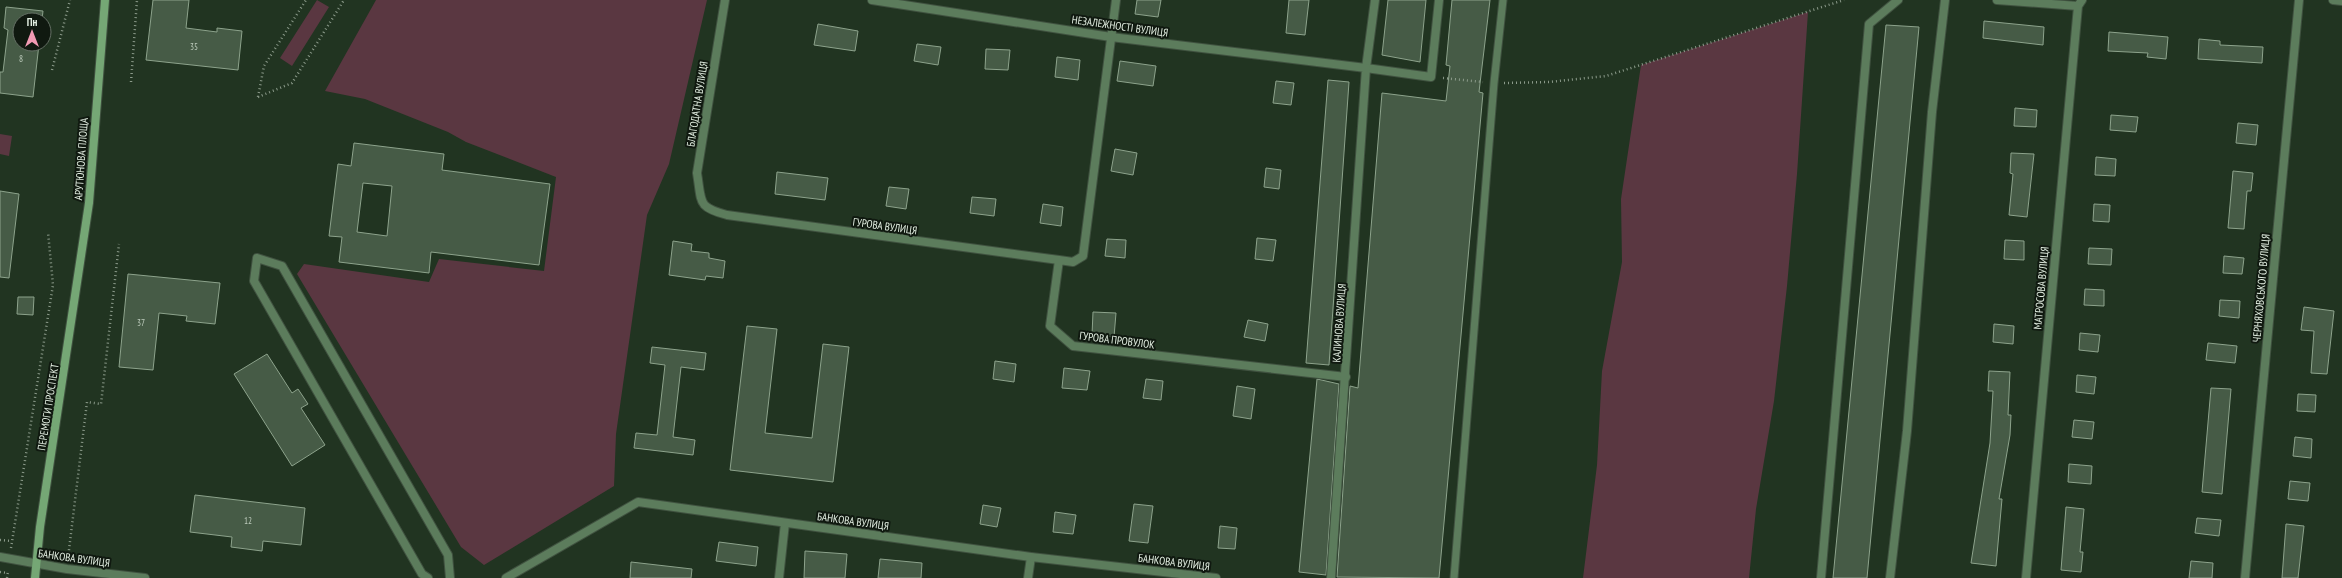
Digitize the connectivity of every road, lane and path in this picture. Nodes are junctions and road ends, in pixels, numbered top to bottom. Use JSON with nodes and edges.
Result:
{"nodes":[{"id":1,"x":70,"y":0,"type":"edge"},
{"id":2,"x":105,"y":0,"type":"edge"},
{"id":3,"x":137,"y":0,"type":"edge"},
{"id":4,"x":306,"y":0,"type":"edge"},
{"id":5,"x":344,"y":0,"type":"edge"},
{"id":6,"x":725,"y":0,"type":"edge"},
{"id":7,"x":872,"y":0,"type":"edge"},
{"id":8,"x":1116,"y":0,"type":"edge"},
{"id":9,"x":1375,"y":0,"type":"edge"},
{"id":10,"x":1439,"y":0,"type":"edge"},
{"id":11,"x":1503,"y":0,"type":"edge"},
{"id":12,"x":1844,"y":0,"type":"edge"},
{"id":13,"x":1898,"y":0,"type":"edge"},
{"id":14,"x":1945,"y":0,"type":"edge"},
{"id":15,"x":1996,"y":0,"type":"edge"},
{"id":16,"x":2299,"y":0,"type":"edge"},
{"id":17,"x":2333,"y":0,"type":"edge"},
{"id":18,"x":2342,"y":1,"type":"edge"},
{"id":19,"x":2080,"y":3,"type":"edge"},
{"id":20,"x":1111,"y":36,"type":"junction"},
{"id":21,"x":1366,"y":68,"type":"junction"},
{"id":22,"x":52,"y":70,"type":"dead end"},
{"id":23,"x":1431,"y":76,"type":"junction"},
{"id":24,"x":131,"y":82,"type":"dead end"},
{"id":25,"x":1494,"y":83,"type":"junction"},
{"id":26,"x":708,"y":210,"type":"joint"},
{"id":27,"x":48,"y":232,"type":"dead end"},
{"id":28,"x":85,"y":240,"type":"joint"},
{"id":29,"x":119,"y":244,"type":"dead end"},
{"id":30,"x":1059,"y":260,"type":"junction"},
{"id":31,"x":1346,"y":377,"type":"junction"},
{"id":32,"x":785,"y":523,"type":"junction"},
{"id":33,"x":0,"y":540,"type":"edge"},
{"id":34,"x":12,"y":541,"type":"junction"},
{"id":35,"x":0,"y":557,"type":"edge"},
{"id":36,"x":1031,"y":557,"type":"junction"},
{"id":37,"x":11,"y":558,"type":"junction"},
{"id":38,"x":37,"y":564,"type":"junction"},
{"id":39,"x":67,"y":569,"type":"junction"},
{"id":40,"x":0,"y":572,"type":"edge"},
{"id":41,"x":8,"y":573,"type":"junction"},
{"id":42,"x":7,"y":578,"type":"edge"},
{"id":43,"x":35,"y":578,"type":"edge"},
{"id":44,"x":145,"y":578,"type":"edge"},
{"id":45,"x":428,"y":578,"type":"edge"},
{"id":46,"x":450,"y":578,"type":"edge"},
{"id":47,"x":506,"y":578,"type":"edge"},
{"id":48,"x":779,"y":578,"type":"edge"},
{"id":49,"x":1028,"y":578,"type":"edge"},
{"id":50,"x":1216,"y":578,"type":"edge"},
{"id":51,"x":1331,"y":578,"type":"edge"},
{"id":52,"x":1454,"y":578,"type":"edge"},
{"id":53,"x":1821,"y":578,"type":"edge"},
{"id":54,"x":1890,"y":578,"type":"edge"},
{"id":55,"x":2026,"y":578,"type":"edge"},
{"id":56,"x":2245,"y":578,"type":"edge"}],
"edges":[{"from":1,"to":22,"type":"path"},
{"from":2,"to":28,"type":"main road","name":"АРУТЮНОВА ПЛОЩА"},
{"from":3,"to":24,"type":"path"},
{"from":4,"to":5,"type":"path"},
{"from":6,"to":26,"type":"street","name":"БЛАГОДАТНА ВУЛИЦЯ"},
{"from":7,"to":20,"type":"street","name":"НЕЗАЛЕЖНОСТІ ВУЛИЦЯ"},
{"from":8,"to":20,"type":"street"},
{"from":9,"to":21,"type":"street","name":"КАЛИНОВА ВУЛИЦЯ"},
{"from":10,"to":23,"type":"street"},
{"from":11,"to":25,"type":"lane"},
{"from":12,"to":25,"type":"path"},
{"from":13,"to":53,"type":"street"},
{"from":14,"to":54,"type":"street"},
{"from":15,"to":19,"type":"street"},
{"from":16,"to":56,"type":"street","name":"ЧЕРНЯХОВСЬКОГО ВУЛИЦЯ"},
{"from":17,"to":18,"type":"street"},
{"from":19,"to":55,"type":"street","name":"МАТРОСОВА ВУЛИЦЯ"},
{"from":20,"to":21,"type":"street","name":"НЕЗАЛЕЖНОСТІ ВУЛИЦЯ"},
{"from":20,"to":30,"type":"street"},
{"from":21,"to":23,"type":"street"},
{"from":21,"to":31,"type":"street","name":"КАЛИНОВА ВУЛИЦЯ"},
{"from":23,"to":25,"type":"path"},
{"from":25,"to":52,"type":"lane"},
{"from":26,"to":30,"type":"street","name":"ГУРОВА ВУЛИЦЯ"},
{"from":27,"to":34,"type":"path"},
{"from":28,"to":38,"type":"main road","name":"ПЕРЕМОГИ ПРОСПЕКТ"},
{"from":29,"to":39,"type":"path"},
{"from":30,"to":31,"type":"street","name":"ГУРОВА ПРОВУЛОК"},
{"from":31,"to":51,"type":"street","name":"КАЛИНОВА ВУЛИЦЯ"},
{"from":32,"to":36,"type":"street","name":"БАНКОВА ВУЛИЦЯ"},
{"from":32,"to":47,"type":"street","name":"БАНКОВА ВУЛИЦЯ"},
{"from":32,"to":48,"type":"street"},
{"from":33,"to":34,"type":"path"},
{"from":34,"to":37,"type":"path"},
{"from":35,"to":37,"type":"street","name":"БАНКОВА ВУЛИЦЯ"},
{"from":36,"to":49,"type":"street"},
{"from":36,"to":50,"type":"street","name":"БАНКОВА ВУЛИЦЯ"},
{"from":37,"to":38,"type":"street","name":"БАНКОВА ВУЛИЦЯ"},
{"from":37,"to":41,"type":"path"},
{"from":38,"to":39,"type":"street","name":"БАНКОВА ВУЛИЦЯ"},
{"from":38,"to":43,"type":"main road","name":"ПЕРЕМОГИ ПРОСПЕКТ"},
{"from":39,"to":44,"type":"street","name":"БАНКОВА ВУЛИЦЯ"},
{"from":40,"to":41,"type":"path"},
{"from":41,"to":42,"type":"path"},
{"from":45,"to":46,"type":"street"}]}
